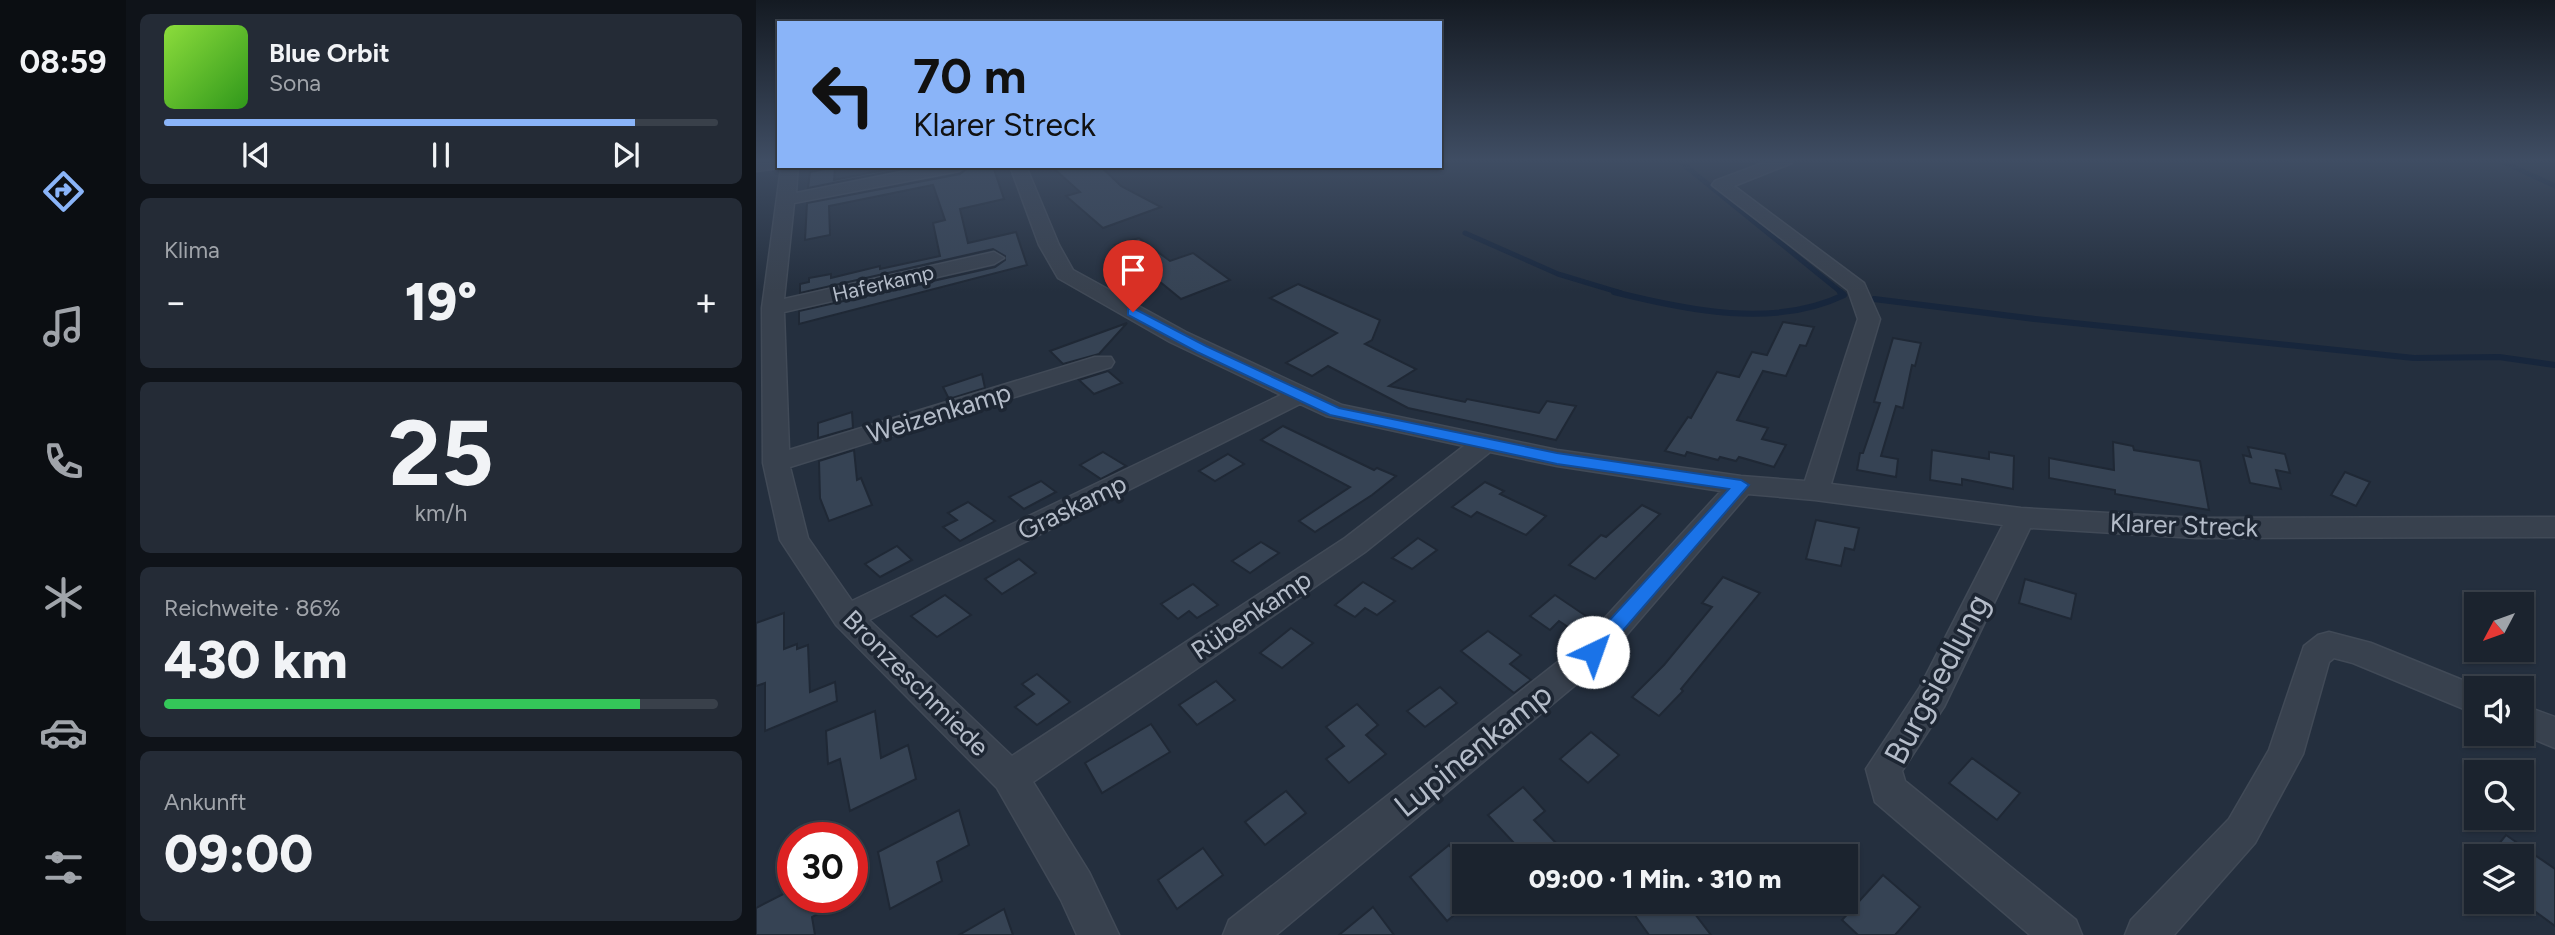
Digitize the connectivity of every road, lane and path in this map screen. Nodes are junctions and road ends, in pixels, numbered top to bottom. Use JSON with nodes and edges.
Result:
{"nodes":[{"id":1,"x":785,"y":204,"type":"edge"},
{"id":2,"x":1033,"y":204,"type":"edge"},
{"id":3,"x":1746,"y":204,"type":"edge"},
{"id":4,"x":994,"y":258,"type":"dead end"},
{"id":5,"x":773,"y":308,"type":"junction"},
{"id":6,"x":1102,"y":362,"type":"dead end"},
{"id":7,"x":1297,"y":396,"type":"junction"},
{"id":8,"x":1485,"y":443,"type":"junction"},
{"id":9,"x":776,"y":463,"type":"junction"},
{"id":10,"x":1741,"y":485,"type":"junction"},
{"id":11,"x":1815,"y":491,"type":"junction"},
{"id":12,"x":2021,"y":518,"type":"junction"},
{"id":13,"x":2555,"y":527,"type":"edge"},
{"id":14,"x":847,"y":617,"type":"junction"},
{"id":15,"x":2464,"y":695,"type":"edge"},
{"id":16,"x":2534,"y":724,"type":"edge"},
{"id":17,"x":2555,"y":733,"type":"edge"},
{"id":18,"x":1010,"y":777,"type":"junction"},
{"id":19,"x":1098,"y":935,"type":"edge"},
{"id":20,"x":1244,"y":935,"type":"edge"},
{"id":21,"x":2061,"y":935,"type":"edge"},
{"id":22,"x":2146,"y":935,"type":"edge"}],
"edges":[{"from":1,"to":5,"type":"street","name":"Bronzeschmiede"},
{"from":2,"to":7,"type":"street","name":"Klarer Streck"},
{"from":3,"to":11,"type":"street"},
{"from":4,"to":5,"type":"street","name":"Haferkamp"},
{"from":5,"to":9,"type":"street","name":"Bronzeschmiede"},
{"from":6,"to":9,"type":"street","name":"Weizenkamp"},
{"from":7,"to":8,"type":"street","name":"Klarer Streck"},
{"from":7,"to":14,"type":"street","name":"Graskamp"},
{"from":8,"to":10,"type":"street","name":"Klarer Streck"},
{"from":8,"to":18,"type":"street","name":"Rübenkamp"},
{"from":9,"to":14,"type":"street","name":"Bronzeschmiede"},
{"from":10,"to":11,"type":"street","name":"Klarer Streck"},
{"from":10,"to":20,"type":"street","name":"Lupinenkamp"},
{"from":11,"to":12,"type":"street","name":"Klarer Streck"},
{"from":12,"to":13,"type":"street","name":"Klarer Streck"},
{"from":12,"to":21,"type":"street","name":"Burgsiedlung"},
{"from":14,"to":18,"type":"street","name":"Bronzeschmiede"},
{"from":15,"to":22,"type":"street"},
{"from":16,"to":17,"type":"street"},
{"from":18,"to":19,"type":"street","name":"Bronzeschmiede"}]}
